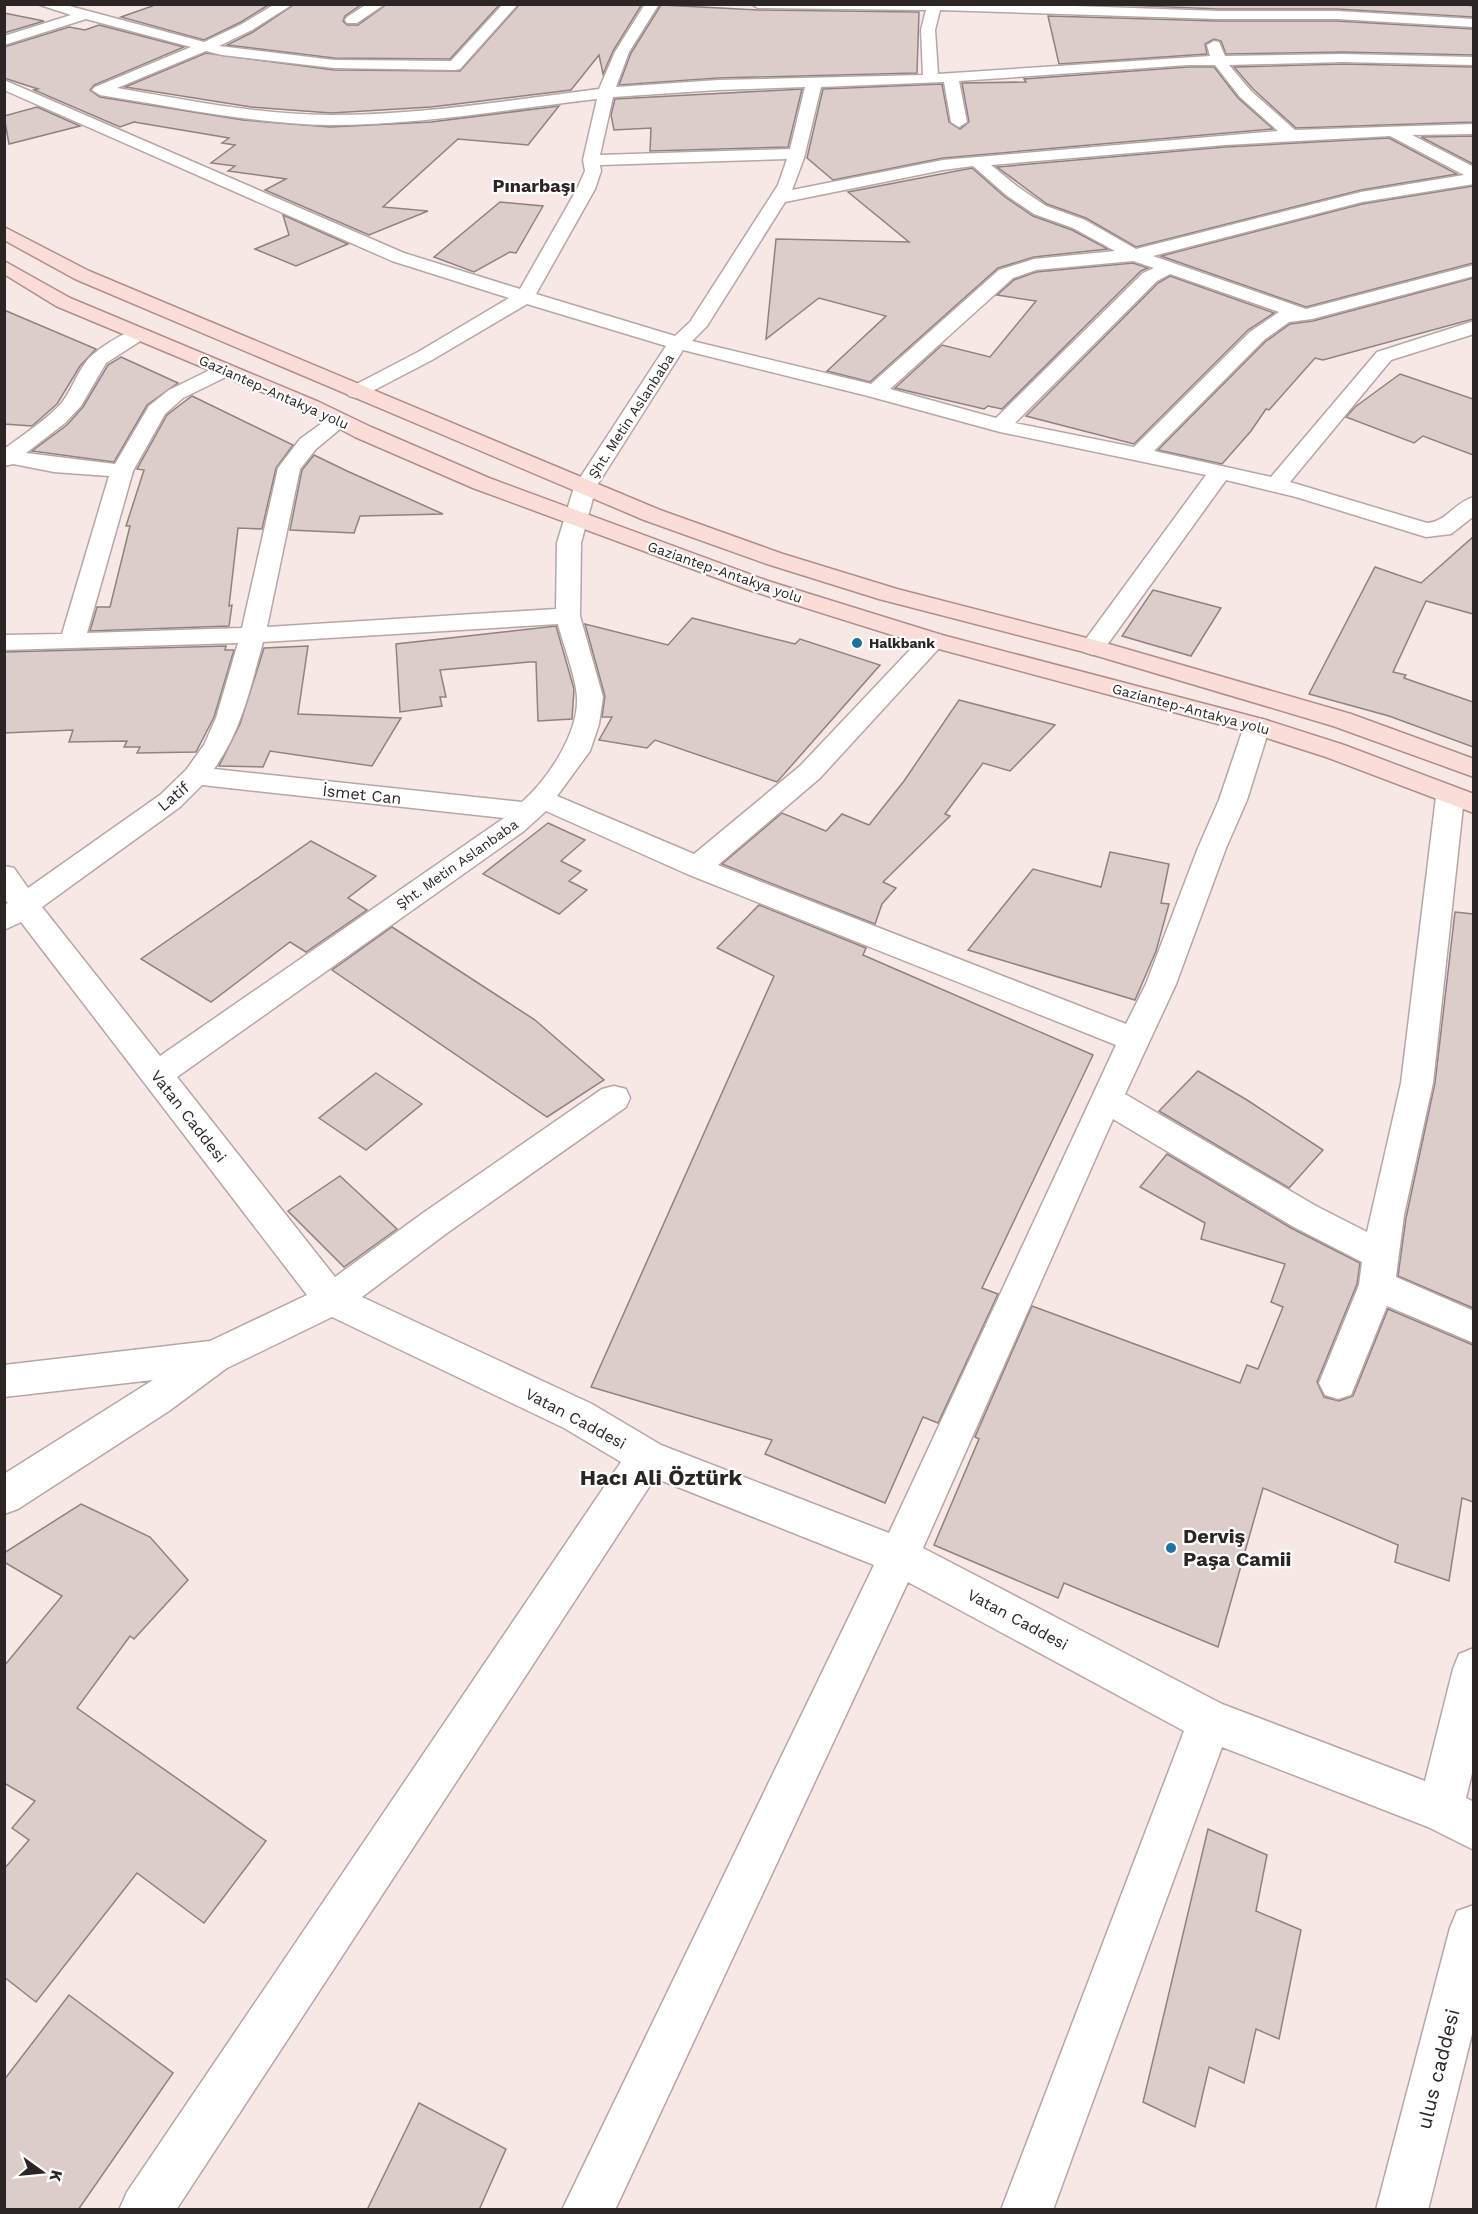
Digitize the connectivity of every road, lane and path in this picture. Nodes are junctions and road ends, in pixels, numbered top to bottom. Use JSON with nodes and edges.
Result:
{"nodes":[{"id":1,"x":44,"y":4,"type":"edge"},
{"id":2,"x":286,"y":4,"type":"edge"},
{"id":3,"x":378,"y":4,"type":"edge"},
{"id":4,"x":511,"y":4,"type":"edge"},
{"id":5,"x":652,"y":4,"type":"edge"},
{"id":6,"x":758,"y":4,"type":"edge"},
{"id":7,"x":1348,"y":4,"type":"edge"},
{"id":8,"x":1422,"y":4,"type":"edge"},
{"id":9,"x":934,"y":5,"type":"edge"},
{"id":10,"x":108,"y":8,"type":"dead end"},
{"id":11,"x":85,"y":15,"type":"junction"},
{"id":12,"x":1218,"y":15,"type":"junction"},
{"id":13,"x":1407,"y":18,"type":"junction"},
{"id":14,"x":352,"y":20,"type":"dead end"},
{"id":15,"x":1435,"y":20,"type":"junction"},
{"id":16,"x":1473,"y":23,"type":"edge"},
{"id":17,"x":4,"y":41,"type":"edge"},
{"id":18,"x":204,"y":47,"type":"junction"},
{"id":19,"x":1219,"y":61,"type":"junction"},
{"id":20,"x":1473,"y":62,"type":"edge"},
{"id":21,"x":951,"y":77,"type":"junction"},
{"id":22,"x":931,"y":78,"type":"junction"},
{"id":23,"x":814,"y":83,"type":"junction"},
{"id":24,"x":4,"y":84,"type":"edge"},
{"id":25,"x":100,"y":90,"type":"junction"},
{"id":26,"x":606,"y":92,"type":"junction"},
{"id":27,"x":47,"y":103,"type":"junction"},
{"id":28,"x":26,"y":108,"type":"dead end"},
{"id":29,"x":959,"y":122,"type":"dead end"},
{"id":30,"x":1473,"y":129,"type":"edge"},
{"id":31,"x":1392,"y":130,"type":"junction"},
{"id":32,"x":1291,"y":135,"type":"junction"},
{"id":33,"x":797,"y":154,"type":"junction"},
{"id":34,"x":591,"y":160,"type":"junction"},
{"id":35,"x":977,"y":161,"type":"junction"},
{"id":36,"x":1473,"y":174,"type":"edge"},
{"id":37,"x":1473,"y":179,"type":"edge"},
{"id":38,"x":778,"y":198,"type":"junction"},
{"id":39,"x":4,"y":232,"type":"edge"},
{"id":40,"x":1134,"y":255,"type":"junction"},
{"id":41,"x":4,"y":266,"type":"edge"},
{"id":42,"x":1168,"y":268,"type":"junction"},
{"id":43,"x":1473,"y":270,"type":"edge"},
{"id":44,"x":525,"y":297,"type":"junction"},
{"id":45,"x":1305,"y":315,"type":"junction"},
{"id":46,"x":1473,"y":327,"type":"edge"},
{"id":47,"x":138,"y":334,"type":"junction"},
{"id":48,"x":678,"y":343,"type":"junction"},
{"id":49,"x":225,"y":370,"type":"junction"},
{"id":50,"x":875,"y":391,"type":"junction"},
{"id":51,"x":356,"y":392,"type":"junction"},
{"id":52,"x":339,"y":420,"type":"junction"},
{"id":53,"x":1000,"y":426,"type":"junction"},
{"id":54,"x":1139,"y":454,"type":"junction"},
{"id":55,"x":7,"y":459,"type":"edge"},
{"id":56,"x":122,"y":471,"type":"junction"},
{"id":57,"x":1220,"y":472,"type":"junction"},
{"id":58,"x":1276,"y":485,"type":"junction"},
{"id":59,"x":585,"y":487,"type":"junction"},
{"id":60,"x":1473,"y":504,"type":"edge"},
{"id":61,"x":577,"y":519,"type":"junction"},
{"id":62,"x":568,"y":616,"type":"junction"},
{"id":63,"x":253,"y":635,"type":"junction"},
{"id":64,"x":933,"y":640,"type":"junction"},
{"id":65,"x":72,"y":641,"type":"junction"},
{"id":66,"x":4,"y":643,"type":"edge"},
{"id":67,"x":1093,"y":647,"type":"junction"},
{"id":68,"x":1257,"y":726,"type":"junction"},
{"id":69,"x":1473,"y":770,"type":"edge"},
{"id":70,"x":196,"y":776,"type":"junction"},
{"id":71,"x":1462,"y":800,"type":"edge"},
{"id":72,"x":535,"y":806,"type":"junction"},
{"id":73,"x":697,"y":867,"type":"junction"},
{"id":74,"x":11,"y":900,"type":"edge"},
{"id":75,"x":1135,"y":1040,"type":"junction"},
{"id":76,"x":156,"y":1075,"type":"junction"},
{"id":77,"x":614,"y":1098,"type":"dead end"},
{"id":78,"x":1106,"y":1099,"type":"junction"},
{"id":79,"x":1379,"y":1270,"type":"junction"},
{"id":80,"x":332,"y":1300,"type":"junction"},
{"id":81,"x":1473,"y":1328,"type":"edge"},
{"id":82,"x":214,"y":1357,"type":"junction"},
{"id":83,"x":4,"y":1381,"type":"edge"},
{"id":84,"x":1338,"y":1383,"type":"dead end"},
{"id":85,"x":646,"y":1457,"type":"junction"},
{"id":86,"x":4,"y":1496,"type":"edge"},
{"id":87,"x":899,"y":1557,"type":"junction"},
{"id":88,"x":1473,"y":1669,"type":"edge"},
{"id":89,"x":1210,"y":1721,"type":"junction"},
{"id":90,"x":1457,"y":1818,"type":"edge"},
{"id":91,"x":1473,"y":1928,"type":"edge"},
{"id":92,"x":145,"y":2210,"type":"edge"},
{"id":93,"x":588,"y":2210,"type":"edge"},
{"id":94,"x":1027,"y":2210,"type":"edge"},
{"id":95,"x":1402,"y":2210,"type":"edge"}],
"edges":[{"from":1,"to":11,"type":"street"},
{"from":2,"to":18,"type":"street"},
{"from":3,"to":14,"type":"street"},
{"from":4,"to":18,"type":"street"},
{"from":5,"to":26,"type":"street"},
{"from":6,"to":9,"type":"street"},
{"from":7,"to":13,"type":"street"},
{"from":8,"to":15,"type":"street"},
{"from":9,"to":12,"type":"street"},
{"from":9,"to":22,"type":"street"},
{"from":10,"to":11,"type":"street"},
{"from":11,"to":17,"type":"street"},
{"from":11,"to":18,"type":"street"},
{"from":12,"to":13,"type":"street"},
{"from":12,"to":19,"type":"street"},
{"from":13,"to":15,"type":"street"},
{"from":15,"to":16,"type":"street"},
{"from":18,"to":25,"type":"street"},
{"from":19,"to":20,"type":"street"},
{"from":19,"to":21,"type":"street"},
{"from":19,"to":32,"type":"street"},
{"from":21,"to":22,"type":"street"},
{"from":21,"to":29,"type":"street"},
{"from":22,"to":23,"type":"street"},
{"from":23,"to":26,"type":"street"},
{"from":23,"to":33,"type":"street","name":"Şht. Metin Aslanbaba"},
{"from":24,"to":27,"type":"street"},
{"from":25,"to":26,"type":"street"},
{"from":25,"to":27,"type":"street"},
{"from":26,"to":34,"type":"street"},
{"from":27,"to":28,"type":"street"},
{"from":27,"to":44,"type":"street"},
{"from":30,"to":31,"type":"street"},
{"from":31,"to":32,"type":"street"},
{"from":31,"to":36,"type":"street"},
{"from":32,"to":35,"type":"street"},
{"from":33,"to":34,"type":"street"},
{"from":33,"to":38,"type":"street","name":"Şht. Metin Aslanbaba"},
{"from":34,"to":44,"type":"street"},
{"from":35,"to":38,"type":"street"},
{"from":35,"to":40,"type":"street"},
{"from":37,"to":40,"type":"street"},
{"from":38,"to":48,"type":"street","name":"Şht. Metin Aslanbaba"},
{"from":39,"to":51,"type":"main road","name":"Gaziantep-Antakya yolu"},
{"from":40,"to":42,"type":"street"},
{"from":40,"to":50,"type":"street"},
{"from":41,"to":47,"type":"main road","name":"Gaziantep-Antakya yolu"},
{"from":42,"to":45,"type":"street"},
{"from":42,"to":53,"type":"street"},
{"from":43,"to":45,"type":"street"},
{"from":44,"to":48,"type":"street"},
{"from":44,"to":51,"type":"street"},
{"from":45,"to":54,"type":"street"},
{"from":46,"to":58,"type":"street"},
{"from":47,"to":49,"type":"main road","name":"Gaziantep-Antakya yolu"},
{"from":47,"to":55,"type":"street"},
{"from":48,"to":50,"type":"street"},
{"from":48,"to":59,"type":"street","name":"Şht. Metin Aslanbaba"},
{"from":49,"to":52,"type":"main road","name":"Gaziantep-Antakya yolu"},
{"from":49,"to":56,"type":"street"},
{"from":50,"to":53,"type":"street"},
{"from":51,"to":59,"type":"main road","name":"Gaziantep-Antakya yolu"},
{"from":52,"to":61,"type":"main road","name":"Gaziantep-Antakya yolu"},
{"from":52,"to":63,"type":"street","name":"Latif"},
{"from":53,"to":54,"type":"street"},
{"from":54,"to":57,"type":"street"},
{"from":55,"to":56,"type":"street"},
{"from":56,"to":65,"type":"street"},
{"from":57,"to":58,"type":"street"},
{"from":57,"to":67,"type":"street"},
{"from":58,"to":60,"type":"street"},
{"from":59,"to":61,"type":"street","name":"Şht. Metin Aslanbaba"},
{"from":59,"to":67,"type":"main road","name":"Gaziantep-Antakya yolu"},
{"from":61,"to":62,"type":"street","name":"Şht. Metin Aslanbaba"},
{"from":61,"to":64,"type":"main road","name":"Gaziantep-Antakya yolu"},
{"from":62,"to":63,"type":"street"},
{"from":62,"to":72,"type":"street","name":"Şht. Metin Aslanbaba"},
{"from":63,"to":65,"type":"street"},
{"from":63,"to":70,"type":"street","name":"Latif"},
{"from":64,"to":68,"type":"main road","name":"Gaziantep-Antakya yolu"},
{"from":64,"to":73,"type":"street"},
{"from":65,"to":66,"type":"street"},
{"from":67,"to":69,"type":"main road","name":"Gaziantep-Antakya yolu"},
{"from":68,"to":71,"type":"main road","name":"Gaziantep-Antakya yolu"},
{"from":68,"to":75,"type":"street"},
{"from":70,"to":72,"type":"street","name":"İsmet Can"},
{"from":70,"to":74,"type":"street","name":"Latif"},
{"from":71,"to":79,"type":"street"},
{"from":72,"to":73,"type":"street","name":"İsmet Can"},
{"from":72,"to":76,"type":"street","name":"Şht. Metin Aslanbaba"},
{"from":73,"to":75,"type":"street","name":"İsmet Can"},
{"from":74,"to":76,"type":"street","name":"Vatan Caddesi"},
{"from":75,"to":78,"type":"street"},
{"from":76,"to":80,"type":"street","name":"Vatan Caddesi"},
{"from":77,"to":80,"type":"street"},
{"from":78,"to":79,"type":"street"},
{"from":78,"to":87,"type":"street"},
{"from":79,"to":81,"type":"street"},
{"from":79,"to":84,"type":"street"},
{"from":80,"to":82,"type":"street"},
{"from":80,"to":85,"type":"street","name":"Vatan Caddesi"},
{"from":82,"to":83,"type":"street"},
{"from":82,"to":86,"type":"street"},
{"from":85,"to":87,"type":"street","name":"Vatan Caddesi"},
{"from":85,"to":92,"type":"street"},
{"from":87,"to":89,"type":"street","name":"Vatan Caddesi"},
{"from":87,"to":93,"type":"street"},
{"from":88,"to":90,"type":"street"},
{"from":89,"to":90,"type":"street","name":"Vatan Caddesi"},
{"from":89,"to":94,"type":"street"},
{"from":91,"to":95,"type":"street","name":"ulus caddesi"}]}
